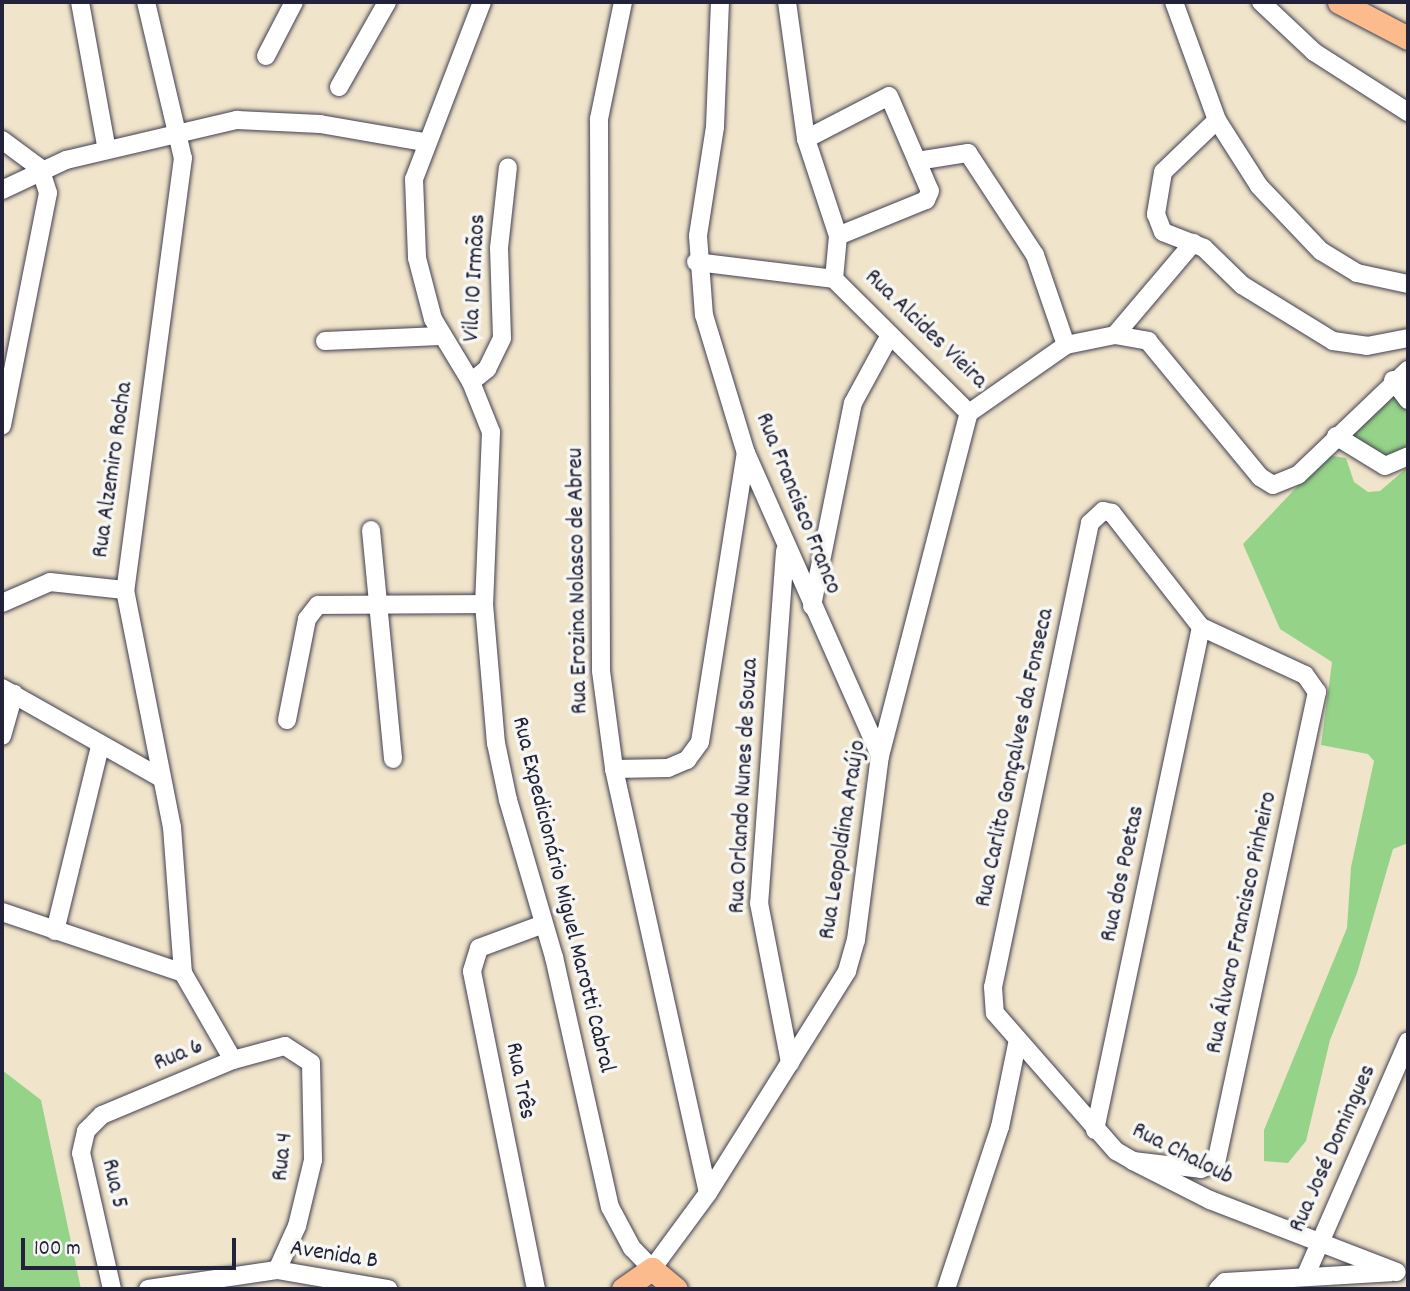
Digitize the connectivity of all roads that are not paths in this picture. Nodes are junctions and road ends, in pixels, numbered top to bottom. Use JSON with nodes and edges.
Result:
{"nodes":[{"id":1,"x":80,"y":2,"type":"edge"},
{"id":2,"x":146,"y":2,"type":"edge"},
{"id":3,"x":294,"y":2,"type":"edge"},
{"id":4,"x":387,"y":2,"type":"edge"},
{"id":5,"x":482,"y":2,"type":"edge"},
{"id":6,"x":623,"y":2,"type":"edge"},
{"id":7,"x":720,"y":2,"type":"edge"},
{"id":8,"x":787,"y":2,"type":"edge"},
{"id":9,"x":1174,"y":2,"type":"edge"},
{"id":10,"x":1261,"y":2,"type":"edge"},
{"id":11,"x":1339,"y":2,"type":"edge"},
{"id":12,"x":1408,"y":38,"type":"edge"},
{"id":13,"x":265,"y":56,"type":"dead end"},
{"id":14,"x":339,"y":87,"type":"dead end"},
{"id":15,"x":1408,"y":112,"type":"edge"},
{"id":16,"x":1217,"y":120,"type":"junction"},
{"id":17,"x":181,"y":132,"type":"junction"},
{"id":18,"x":806,"y":139,"type":"junction"},
{"id":19,"x":2,"y":140,"type":"edge"},
{"id":20,"x":424,"y":142,"type":"junction"},
{"id":21,"x":107,"y":150,"type":"junction"},
{"id":22,"x":917,"y":161,"type":"junction"},
{"id":23,"x":508,"y":167,"type":"dead end"},
{"id":24,"x":40,"y":168,"type":"junction"},
{"id":25,"x":2,"y":190,"type":"edge"},
{"id":26,"x":838,"y":236,"type":"junction"},
{"id":27,"x":1193,"y":243,"type":"junction"},
{"id":28,"x":696,"y":262,"type":"junction"},
{"id":29,"x":834,"y":279,"type":"junction"},
{"id":30,"x":1408,"y":285,"type":"edge"},
{"id":31,"x":890,"y":335,"type":"junction"},
{"id":32,"x":1115,"y":335,"type":"junction"},
{"id":33,"x":440,"y":337,"type":"junction"},
{"id":34,"x":1408,"y":338,"type":"edge"},
{"id":35,"x":325,"y":341,"type":"dead end"},
{"id":36,"x":1066,"y":345,"type":"junction"},
{"id":37,"x":1408,"y":370,"type":"edge"},
{"id":38,"x":1393,"y":380,"type":"junction"},
{"id":39,"x":471,"y":382,"type":"junction"},
{"id":40,"x":1408,"y":400,"type":"edge"},
{"id":41,"x":969,"y":413,"type":"junction"},
{"id":42,"x":2,"y":425,"type":"edge"},
{"id":43,"x":1336,"y":436,"type":"junction"},
{"id":44,"x":746,"y":453,"type":"junction"},
{"id":45,"x":1408,"y":456,"type":"edge"},
{"id":46,"x":371,"y":530,"type":"dead end"},
{"id":47,"x":785,"y":551,"type":"junction"},
{"id":48,"x":125,"y":590,"type":"junction"},
{"id":49,"x":2,"y":603,"type":"edge"},
{"id":50,"x":379,"y":603,"type":"junction"},
{"id":51,"x":484,"y":604,"type":"junction"},
{"id":52,"x":812,"y":606,"type":"junction"},
{"id":53,"x":1200,"y":627,"type":"junction"},
{"id":54,"x":8,"y":691,"type":"edge"},
{"id":55,"x":287,"y":720,"type":"dead end"},
{"id":56,"x":2,"y":736,"type":"edge"},
{"id":57,"x":100,"y":746,"type":"junction"},
{"id":58,"x":880,"y":756,"type":"junction"},
{"id":59,"x":393,"y":759,"type":"dead end"},
{"id":60,"x":614,"y":769,"type":"junction"},
{"id":61,"x":160,"y":778,"type":"junction"},
{"id":62,"x":2,"y":912,"type":"edge"},
{"id":63,"x":541,"y":925,"type":"junction"},
{"id":64,"x":55,"y":931,"type":"junction"},
{"id":65,"x":183,"y":973,"type":"junction"},
{"id":66,"x":995,"y":1013,"type":"joint"},
{"id":67,"x":1408,"y":1041,"type":"edge"},
{"id":68,"x":1017,"y":1044,"type":"junction"},
{"id":69,"x":299,"y":1050,"type":"joint"},
{"id":70,"x":233,"y":1060,"type":"junction"},
{"id":71,"x":790,"y":1063,"type":"junction"},
{"id":72,"x":1095,"y":1130,"type":"junction"},
{"id":73,"x":86,"y":1131,"type":"joint"},
{"id":74,"x":1133,"y":1161,"type":"junction"},
{"id":75,"x":708,"y":1194,"type":"junction"},
{"id":76,"x":1320,"y":1239,"type":"junction"},
{"id":77,"x":652,"y":1269,"type":"junction"},
{"id":78,"x":277,"y":1270,"type":"junction"},
{"id":79,"x":1403,"y":1272,"type":"edge"},
{"id":80,"x":1305,"y":1277,"type":"junction"},
{"id":81,"x":1221,"y":1286,"type":"edge"},
{"id":82,"x":626,"y":1287,"type":"edge"},
{"id":83,"x":112,"y":1289,"type":"edge"},
{"id":84,"x":148,"y":1289,"type":"edge"},
{"id":85,"x":388,"y":1289,"type":"edge"},
{"id":86,"x":536,"y":1289,"type":"edge"},
{"id":87,"x":676,"y":1289,"type":"edge"},
{"id":88,"x":946,"y":1289,"type":"edge"}],
"edges":[{"from":1,"to":21,"type":"street"},
{"from":2,"to":17,"type":"street","name":"Rua Alzemiro Rocha"},
{"from":3,"to":13,"type":"street"},
{"from":4,"to":14,"type":"street"},
{"from":5,"to":20,"type":"street","name":"Rua Expedicionário Miguel Marotti Cabral"},
{"from":6,"to":60,"type":"street","name":"Rua Erozina Nolasco de Abreu"},
{"from":7,"to":28,"type":"street","name":"Rua Francisco Franco"},
{"from":8,"to":18,"type":"street"},
{"from":9,"to":16,"type":"street"},
{"from":10,"to":15,"type":"street"},
{"from":11,"to":12,"type":"main road"},
{"from":16,"to":27,"type":"street"},
{"from":16,"to":30,"type":"street"},
{"from":17,"to":20,"type":"street"},
{"from":17,"to":21,"type":"street"},
{"from":17,"to":48,"type":"street","name":"Rua Alzemiro Rocha"},
{"from":18,"to":22,"type":"street"},
{"from":18,"to":26,"type":"street"},
{"from":19,"to":24,"type":"street"},
{"from":20,"to":33,"type":"street","name":"Rua Expedicionário Miguel Marotti Cabral"},
{"from":21,"to":24,"type":"street"},
{"from":22,"to":26,"type":"street"},
{"from":22,"to":36,"type":"street"},
{"from":23,"to":39,"type":"street","name":"Vila 10 Irmãos"},
{"from":24,"to":25,"type":"street"},
{"from":24,"to":42,"type":"street"},
{"from":26,"to":29,"type":"street"},
{"from":27,"to":32,"type":"street"},
{"from":27,"to":34,"type":"street"},
{"from":28,"to":29,"type":"street","name":"Rua Alcides Vieira"},
{"from":28,"to":44,"type":"street","name":"Rua Francisco Franco"},
{"from":29,"to":31,"type":"street","name":"Rua Alcides Vieira"},
{"from":31,"to":41,"type":"street","name":"Rua Alcides Vieira"},
{"from":31,"to":52,"type":"street"},
{"from":32,"to":36,"type":"street","name":"Rua Alcides Vieira"},
{"from":32,"to":43,"type":"street","name":"Rua Alcides Vieira"},
{"from":33,"to":35,"type":"street"},
{"from":33,"to":39,"type":"street","name":"Rua Expedicionário Miguel Marotti Cabral"},
{"from":36,"to":41,"type":"street","name":"Rua Alcides Vieira"},
{"from":37,"to":38,"type":"street","name":"Rua Alcides Vieira"},
{"from":38,"to":40,"type":"street"},
{"from":38,"to":43,"type":"street","name":"Rua Alcides Vieira"},
{"from":39,"to":51,"type":"street","name":"Rua Expedicionário Miguel Marotti Cabral"},
{"from":41,"to":58,"type":"street","name":"Rua Leopoldina Araújo"},
{"from":43,"to":45,"type":"street"},
{"from":44,"to":47,"type":"street","name":"Rua Francisco Franco"},
{"from":44,"to":60,"type":"street"},
{"from":46,"to":50,"type":"street"},
{"from":47,"to":52,"type":"street","name":"Rua Francisco Franco"},
{"from":47,"to":71,"type":"street","name":"Rua Orlando Nunes de Souza"},
{"from":48,"to":49,"type":"street"},
{"from":48,"to":61,"type":"street","name":"Rua Alzemiro Rocha"},
{"from":50,"to":51,"type":"street"},
{"from":50,"to":55,"type":"street"},
{"from":50,"to":59,"type":"street"},
{"from":51,"to":63,"type":"street","name":"Rua Expedicionário Miguel Marotti Cabral"},
{"from":52,"to":58,"type":"street","name":"Rua Francisco Franco"},
{"from":53,"to":66,"type":"street","name":"Rua Carlito Gonçalves da Fonseca"},
{"from":53,"to":72,"type":"street","name":"Rua dos Poetas"},
{"from":53,"to":74,"type":"street","name":"Rua Álvaro Francisco Pinheiro"},
{"from":54,"to":56,"type":"street"},
{"from":54,"to":57,"type":"street"},
{"from":57,"to":61,"type":"street"},
{"from":57,"to":64,"type":"street"},
{"from":58,"to":71,"type":"street","name":"Rua Leopoldina Araújo"},
{"from":60,"to":75,"type":"street","name":"Rua Erozina Nolasco de Abreu"},
{"from":61,"to":65,"type":"street","name":"Rua Alzemiro Rocha"},
{"from":62,"to":64,"type":"street"},
{"from":63,"to":77,"type":"street","name":"Rua Expedicionário Miguel Marotti Cabral"},
{"from":63,"to":86,"type":"street","name":"Rua Três"},
{"from":64,"to":65,"type":"street"},
{"from":65,"to":70,"type":"street","name":"Rua Alzemiro Rocha"},
{"from":66,"to":68,"type":"street","name":"Rua Chaloub"},
{"from":67,"to":76,"type":"street","name":"Rua José Domingues"},
{"from":68,"to":72,"type":"street","name":"Rua Chaloub"},
{"from":68,"to":88,"type":"street"},
{"from":69,"to":70,"type":"street","name":"Rua 6"},
{"from":69,"to":78,"type":"street","name":"Rua 4"},
{"from":70,"to":73,"type":"street","name":"Rua 6"},
{"from":71,"to":75,"type":"street","name":"Rua Leopoldina Araújo"},
{"from":72,"to":74,"type":"street","name":"Rua Chaloub"},
{"from":73,"to":83,"type":"street","name":"Rua 5"},
{"from":74,"to":76,"type":"street","name":"Rua Chaloub"},
{"from":75,"to":77,"type":"street","name":"Rua Leopoldina Araújo"},
{"from":76,"to":79,"type":"street","name":"Rua Chaloub"},
{"from":76,"to":80,"type":"street","name":"Rua José Domingues"},
{"from":77,"to":82,"type":"main road"},
{"from":77,"to":87,"type":"main road"},
{"from":78,"to":84,"type":"street","name":"Avenida B"},
{"from":78,"to":85,"type":"street","name":"Avenida B"},
{"from":79,"to":80,"type":"street"},
{"from":80,"to":81,"type":"street"}]}
